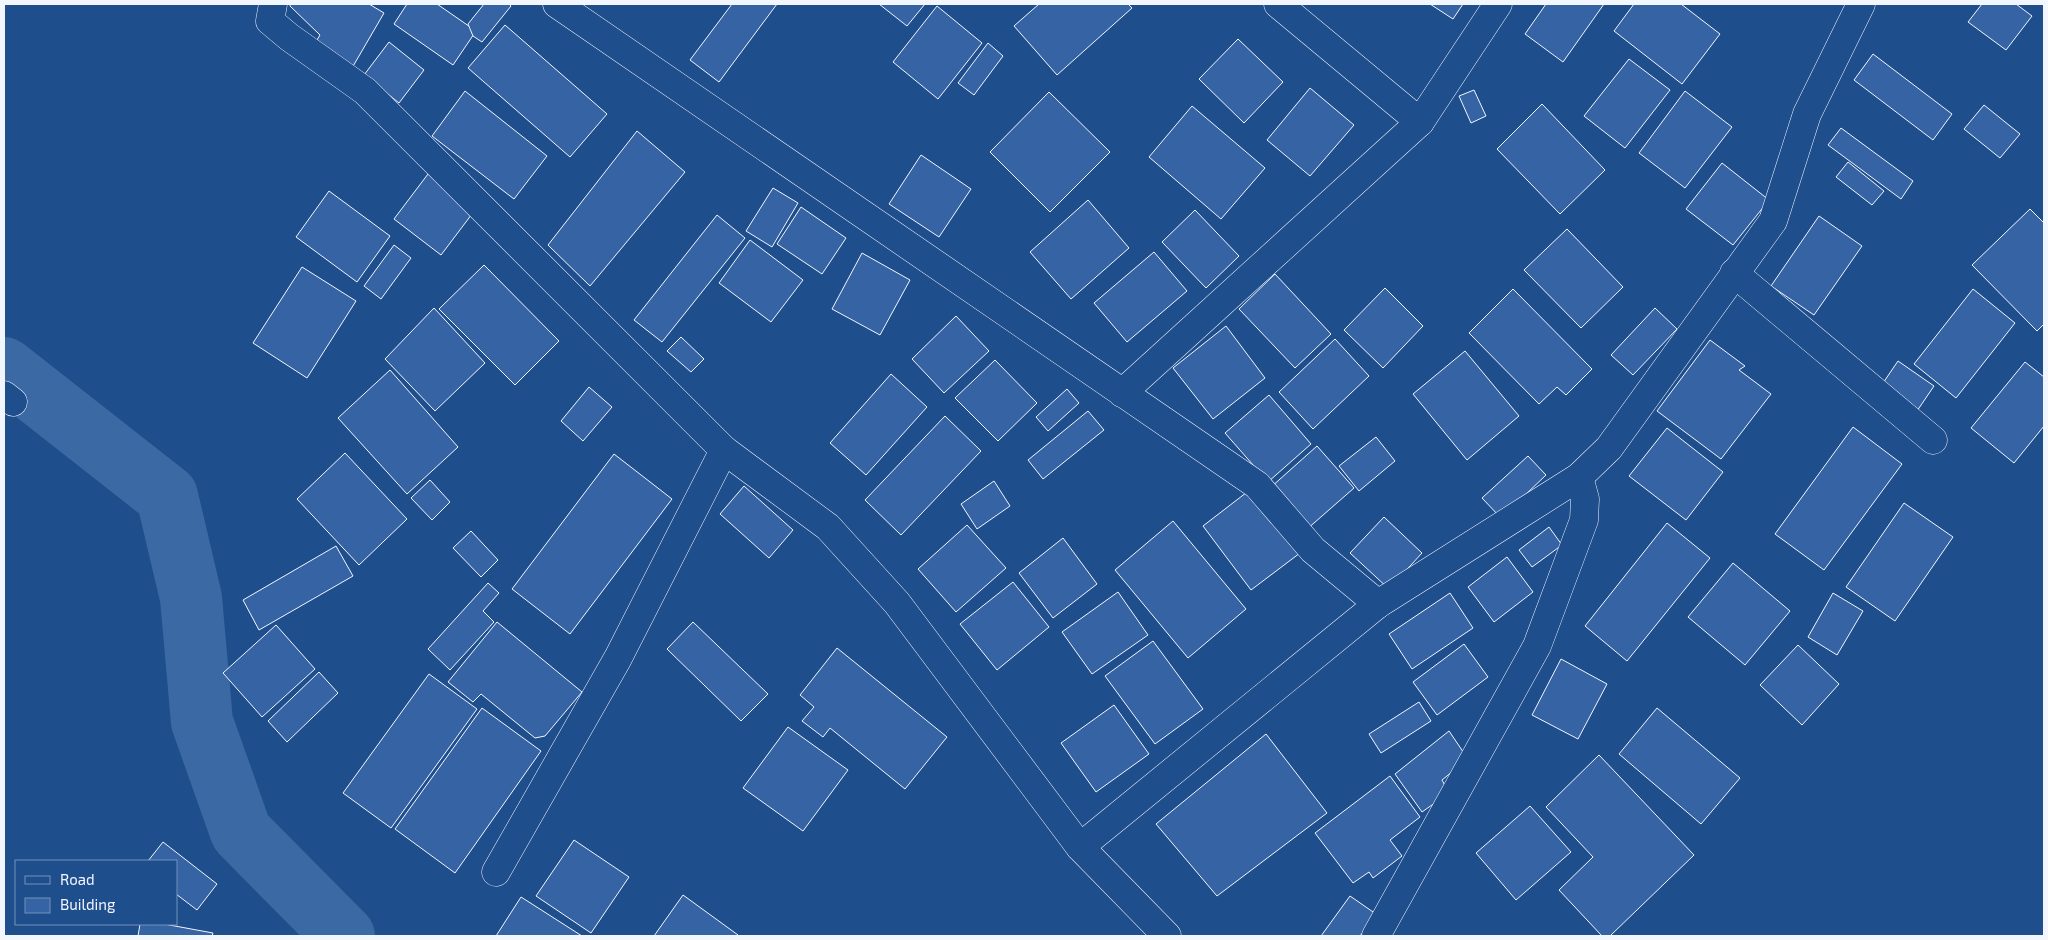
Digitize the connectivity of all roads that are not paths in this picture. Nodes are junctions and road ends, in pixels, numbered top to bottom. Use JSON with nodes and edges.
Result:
{"nodes":[{"id":1,"x":273,"y":4,"type":"edge"},
{"id":2,"x":557,"y":4,"type":"edge"},
{"id":3,"x":1278,"y":4,"type":"edge"},
{"id":4,"x":1498,"y":4,"type":"edge"},
{"id":5,"x":1861,"y":4,"type":"edge"},
{"id":6,"x":1420,"y":122,"type":"junction"},
{"id":7,"x":1734,"y":273,"type":"junction"},
{"id":8,"x":1122,"y":393,"type":"junction"},
{"id":9,"x":1933,"y":440,"type":"dead end"},
{"id":10,"x":724,"y":450,"type":"junction"},
{"id":11,"x":1579,"y":477,"type":"junction"},
{"id":12,"x":1378,"y":604,"type":"junction"},
{"id":13,"x":1080,"y":847,"type":"junction"},
{"id":14,"x":496,"y":872,"type":"dead end"},
{"id":15,"x":1167,"y":936,"type":"edge"},
{"id":16,"x":1376,"y":936,"type":"edge"}],
"edges":[{"from":1,"to":10,"type":"street"},
{"from":2,"to":8,"type":"street"},
{"from":3,"to":6,"type":"street"},
{"from":4,"to":6,"type":"street"},
{"from":5,"to":7,"type":"street"},
{"from":6,"to":8,"type":"street"},
{"from":7,"to":9,"type":"street"},
{"from":7,"to":11,"type":"street"},
{"from":8,"to":12,"type":"street"},
{"from":10,"to":13,"type":"street"},
{"from":10,"to":14,"type":"street"},
{"from":11,"to":12,"type":"street"},
{"from":11,"to":16,"type":"street"},
{"from":12,"to":13,"type":"street"},
{"from":13,"to":15,"type":"street"}]}
